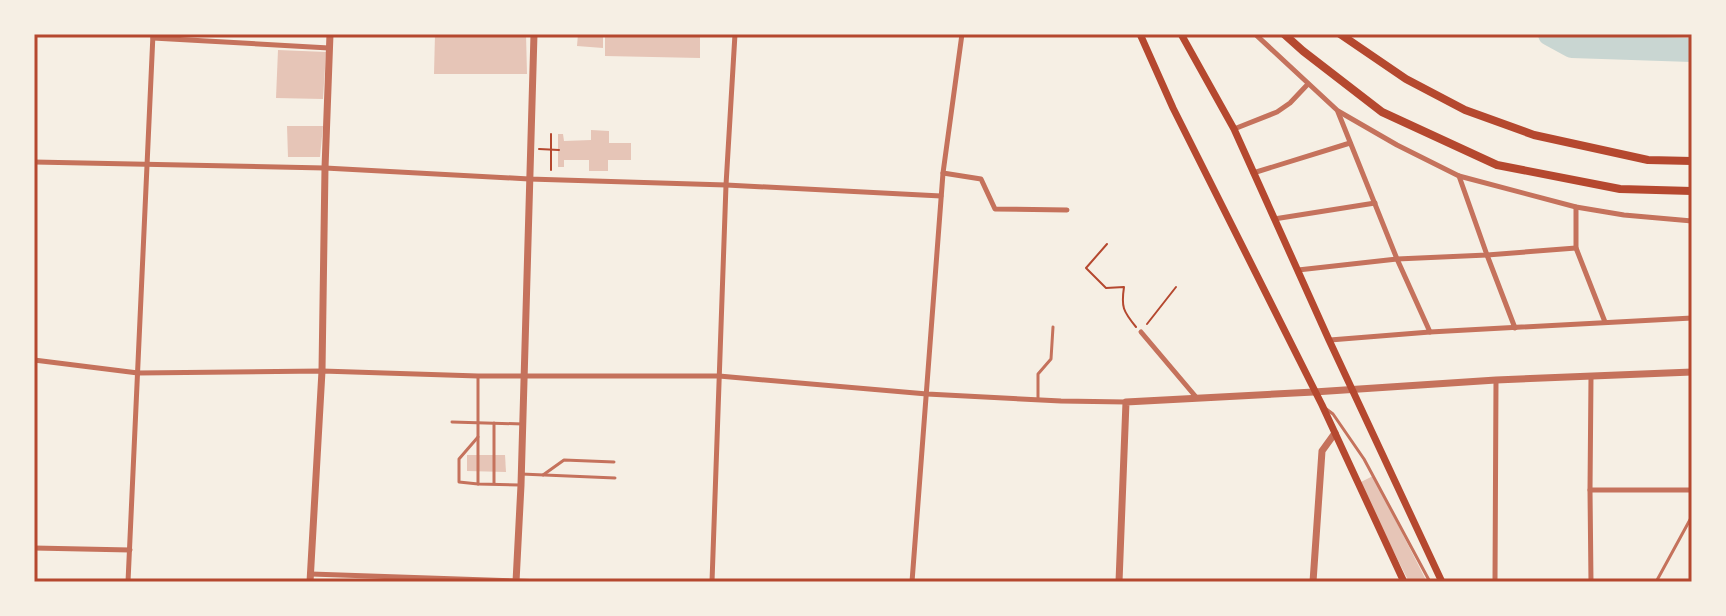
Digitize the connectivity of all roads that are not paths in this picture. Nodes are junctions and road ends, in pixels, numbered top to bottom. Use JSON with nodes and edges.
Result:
{"nodes":[{"id":1,"x":330,"y":34,"type":"edge"},
{"id":2,"x":534,"y":34,"type":"edge"},
{"id":3,"x":735,"y":34,"type":"edge"},
{"id":4,"x":962,"y":34,"type":"edge"},
{"id":5,"x":1140,"y":34,"type":"edge"},
{"id":6,"x":1181,"y":34,"type":"edge"},
{"id":7,"x":1255,"y":34,"type":"edge"},
{"id":8,"x":1284,"y":34,"type":"edge"},
{"id":9,"x":1340,"y":34,"type":"edge"},
{"id":10,"x":153,"y":36,"type":"edge"},
{"id":11,"x":329,"y":48,"type":"junction"},
{"id":12,"x":1308,"y":84,"type":"junction"},
{"id":13,"x":1338,"y":111,"type":"junction"},
{"id":14,"x":1234,"y":129,"type":"junction"},
{"id":15,"x":1350,"y":143,"type":"junction"},
{"id":16,"x":1692,"y":161,"type":"edge"},
{"id":17,"x":34,"y":162,"type":"edge"},
{"id":18,"x":148,"y":163,"type":"junction"},
{"id":19,"x":325,"y":168,"type":"junction"},
{"id":20,"x":943,"y":173,"type":"junction"},
{"id":21,"x":1253,"y":173,"type":"junction"},
{"id":22,"x":1459,"y":176,"type":"junction"},
{"id":23,"x":529,"y":179,"type":"junction"},
{"id":24,"x":726,"y":185,"type":"junction"},
{"id":25,"x":1692,"y":191,"type":"edge"},
{"id":26,"x":941,"y":196,"type":"junction"},
{"id":27,"x":1375,"y":203,"type":"junction"},
{"id":28,"x":1576,"y":207,"type":"junction"},
{"id":29,"x":1067,"y":210,"type":"dead end"},
{"id":30,"x":1274,"y":219,"type":"junction"},
{"id":31,"x":1692,"y":221,"type":"edge"},
{"id":32,"x":1576,"y":248,"type":"junction"},
{"id":33,"x":1487,"y":255,"type":"junction"},
{"id":34,"x":1397,"y":259,"type":"junction"},
{"id":35,"x":1297,"y":270,"type":"junction"},
{"id":36,"x":1692,"y":318,"type":"edge"},
{"id":37,"x":1605,"y":322,"type":"junction"},
{"id":38,"x":1053,"y":327,"type":"dead end"},
{"id":39,"x":1515,"y":328,"type":"junction"},
{"id":40,"x":1141,"y":332,"type":"road end"},
{"id":41,"x":1430,"y":332,"type":"junction"},
{"id":42,"x":1329,"y":340,"type":"junction"},
{"id":43,"x":34,"y":360,"type":"edge"},
{"id":44,"x":322,"y":371,"type":"junction"},
{"id":45,"x":1692,"y":372,"type":"edge"},
{"id":46,"x":138,"y":373,"type":"junction"},
{"id":47,"x":478,"y":376,"type":"junction"},
{"id":48,"x":523,"y":376,"type":"junction"},
{"id":49,"x":719,"y":376,"type":"junction"},
{"id":50,"x":1591,"y":377,"type":"junction"},
{"id":51,"x":1496,"y":380,"type":"junction"},
{"id":52,"x":1353,"y":390,"type":"junction"},
{"id":53,"x":1314,"y":392,"type":"junction"},
{"id":54,"x":927,"y":394,"type":"junction"},
{"id":55,"x":1196,"y":397,"type":"junction"},
{"id":56,"x":1038,"y":400,"type":"junction"},
{"id":57,"x":1126,"y":402,"type":"junction"},
{"id":58,"x":1322,"y":405,"type":"junction"},
{"id":59,"x":452,"y":422,"type":"dead end"},
{"id":60,"x":478,"y":423,"type":"junction"},
{"id":61,"x":494,"y":423,"type":"junction"},
{"id":62,"x":523,"y":424,"type":"junction"},
{"id":63,"x":1335,"y":433,"type":"junction"},
{"id":64,"x":478,"y":437,"type":"junction"},
{"id":65,"x":614,"y":462,"type":"dead end"},
{"id":66,"x":521,"y":474,"type":"junction"},
{"id":67,"x":542,"y":475,"type":"junction"},
{"id":68,"x":615,"y":478,"type":"dead end"},
{"id":69,"x":478,"y":484,"type":"junction"},
{"id":70,"x":494,"y":484,"type":"junction"},
{"id":71,"x":521,"y":485,"type":"junction"},
{"id":72,"x":1590,"y":490,"type":"junction"},
{"id":73,"x":1692,"y":490,"type":"edge"},
{"id":74,"x":1692,"y":516,"type":"edge"},
{"id":75,"x":34,"y":548,"type":"edge"},
{"id":76,"x":130,"y":550,"type":"junction"},
{"id":77,"x":310,"y":578,"type":"edge"},
{"id":78,"x":516,"y":581,"type":"edge"},
{"id":79,"x":128,"y":582,"type":"edge"},
{"id":80,"x":545,"y":582,"type":"edge"},
{"id":81,"x":712,"y":582,"type":"edge"},
{"id":82,"x":912,"y":582,"type":"edge"},
{"id":83,"x":1119,"y":582,"type":"edge"},
{"id":84,"x":1313,"y":582,"type":"edge"},
{"id":85,"x":1404,"y":582,"type":"edge"},
{"id":86,"x":1430,"y":582,"type":"edge"},
{"id":87,"x":1442,"y":582,"type":"edge"},
{"id":88,"x":1495,"y":582,"type":"edge"},
{"id":89,"x":1591,"y":582,"type":"edge"},
{"id":90,"x":1656,"y":582,"type":"edge"}],
"edges":[{"from":1,"to":11,"type":"street"},
{"from":2,"to":23,"type":"street"},
{"from":3,"to":24,"type":"street"},
{"from":4,"to":20,"type":"street"},
{"from":5,"to":53,"type":"main road"},
{"from":6,"to":14,"type":"main road"},
{"from":7,"to":12,"type":"street"},
{"from":8,"to":25,"type":"main road"},
{"from":9,"to":16,"type":"main road"},
{"from":10,"to":11,"type":"street"},
{"from":10,"to":18,"type":"street"},
{"from":11,"to":19,"type":"street"},
{"from":12,"to":13,"type":"street"},
{"from":12,"to":14,"type":"street"},
{"from":13,"to":15,"type":"street"},
{"from":13,"to":22,"type":"street"},
{"from":14,"to":21,"type":"main road"},
{"from":15,"to":21,"type":"street"},
{"from":15,"to":27,"type":"street"},
{"from":17,"to":18,"type":"street"},
{"from":18,"to":19,"type":"street"},
{"from":18,"to":46,"type":"street"},
{"from":19,"to":23,"type":"street"},
{"from":19,"to":44,"type":"street"},
{"from":20,"to":26,"type":"street"},
{"from":20,"to":29,"type":"street"},
{"from":21,"to":30,"type":"main road"},
{"from":22,"to":28,"type":"street"},
{"from":22,"to":33,"type":"street"},
{"from":23,"to":24,"type":"street"},
{"from":23,"to":48,"type":"street"},
{"from":24,"to":26,"type":"street"},
{"from":24,"to":49,"type":"street"},
{"from":26,"to":54,"type":"street"},
{"from":27,"to":30,"type":"street"},
{"from":27,"to":34,"type":"street"},
{"from":28,"to":31,"type":"street"},
{"from":28,"to":32,"type":"street"},
{"from":30,"to":35,"type":"main road"},
{"from":32,"to":33,"type":"street"},
{"from":32,"to":37,"type":"street"},
{"from":33,"to":34,"type":"street"},
{"from":33,"to":39,"type":"street"},
{"from":34,"to":35,"type":"street"},
{"from":34,"to":41,"type":"street"},
{"from":35,"to":42,"type":"main road"},
{"from":36,"to":37,"type":"street"},
{"from":37,"to":39,"type":"street"},
{"from":38,"to":56,"type":"lane"},
{"from":39,"to":41,"type":"street"},
{"from":40,"to":55,"type":"street"},
{"from":41,"to":42,"type":"street"},
{"from":42,"to":52,"type":"main road"},
{"from":43,"to":46,"type":"street"},
{"from":44,"to":46,"type":"street"},
{"from":44,"to":47,"type":"street"},
{"from":44,"to":77,"type":"street"},
{"from":45,"to":50,"type":"street"},
{"from":46,"to":76,"type":"street"},
{"from":47,"to":48,"type":"street"},
{"from":47,"to":60,"type":"lane"},
{"from":48,"to":49,"type":"street"},
{"from":48,"to":62,"type":"street"},
{"from":49,"to":54,"type":"street"},
{"from":49,"to":81,"type":"street"},
{"from":50,"to":51,"type":"street"},
{"from":50,"to":72,"type":"street"},
{"from":51,"to":52,"type":"street"},
{"from":51,"to":88,"type":"street"},
{"from":52,"to":53,"type":"street"},
{"from":52,"to":87,"type":"main road"},
{"from":53,"to":55,"type":"street"},
{"from":53,"to":58,"type":"main road"},
{"from":54,"to":56,"type":"street"},
{"from":54,"to":82,"type":"street"},
{"from":55,"to":57,"type":"street"},
{"from":56,"to":57,"type":"street"},
{"from":57,"to":83,"type":"street"},
{"from":58,"to":63,"type":"main road"},
{"from":58,"to":86,"type":"lane"},
{"from":59,"to":60,"type":"lane"},
{"from":60,"to":61,"type":"lane"},
{"from":60,"to":64,"type":"lane"},
{"from":61,"to":62,"type":"lane"},
{"from":61,"to":70,"type":"lane"},
{"from":62,"to":66,"type":"street"},
{"from":63,"to":84,"type":"street"},
{"from":63,"to":85,"type":"main road"},
{"from":64,"to":69,"type":"lane"},
{"from":64,"to":69,"type":"lane"},
{"from":65,"to":67,"type":"lane"},
{"from":66,"to":67,"type":"lane"},
{"from":66,"to":71,"type":"street"},
{"from":67,"to":68,"type":"lane"},
{"from":69,"to":70,"type":"lane"},
{"from":70,"to":71,"type":"lane"},
{"from":71,"to":78,"type":"street"},
{"from":72,"to":73,"type":"street"},
{"from":72,"to":89,"type":"street"},
{"from":74,"to":90,"type":"lane"},
{"from":75,"to":76,"type":"street"},
{"from":76,"to":79,"type":"street"},
{"from":77,"to":78,"type":"street"},
{"from":78,"to":80,"type":"street"}]}
